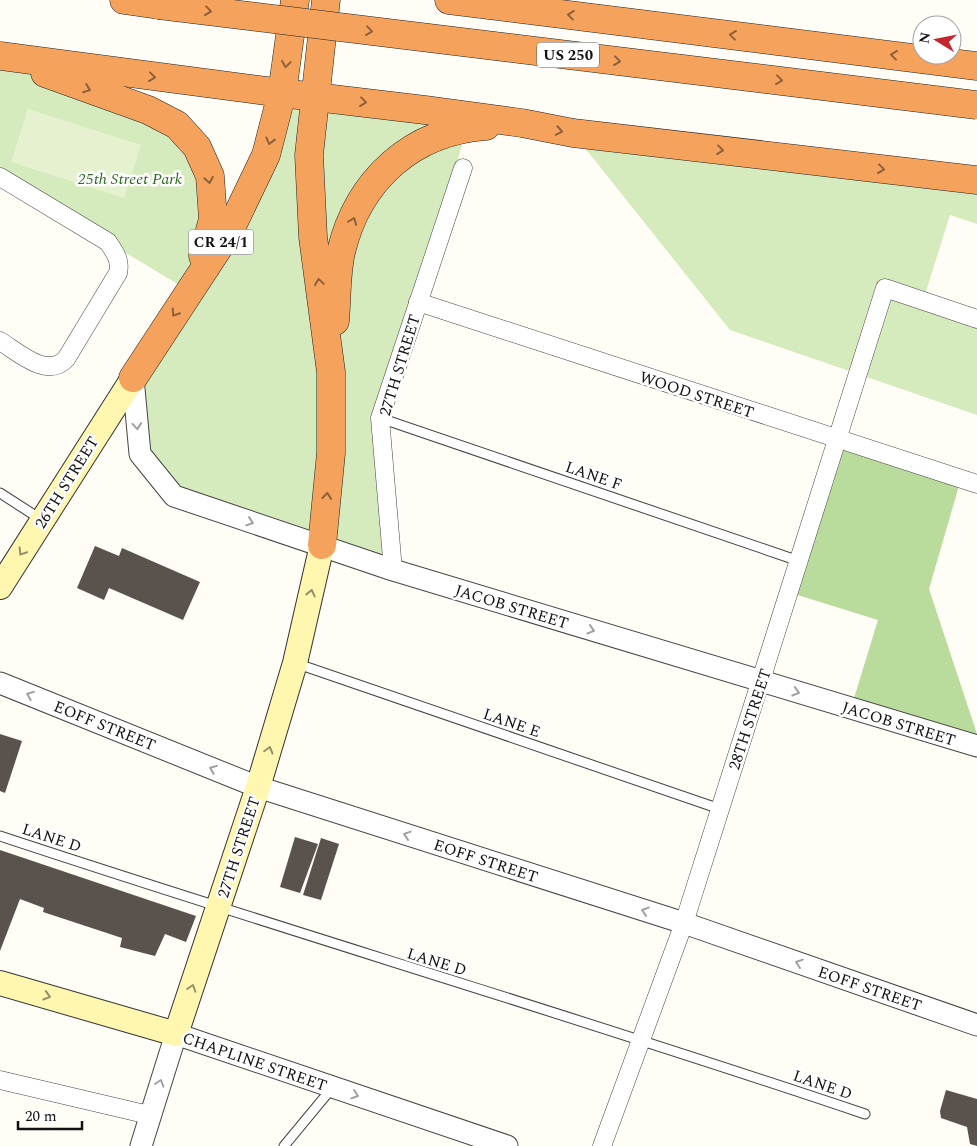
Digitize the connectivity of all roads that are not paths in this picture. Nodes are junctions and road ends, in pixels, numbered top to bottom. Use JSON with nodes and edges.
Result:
{"nodes":[{"id":1,"x":124,"y":0,"type":"edge"},
{"id":2,"x":295,"y":0,"type":"edge"},
{"id":3,"x":326,"y":0,"type":"edge"},
{"id":4,"x":449,"y":0,"type":"edge"},
{"id":5,"x":5,"y":57,"type":"edge"},
{"id":6,"x":977,"y":66,"type":"edge"},
{"id":7,"x":282,"y":93,"type":"junction"},
{"id":8,"x":315,"y":96,"type":"junction"},
{"id":9,"x":977,"y":105,"type":"edge"},
{"id":10,"x":522,"y":123,"type":"junction"},
{"id":11,"x":463,"y":168,"type":"dead end"},
{"id":12,"x":0,"y":177,"type":"edge"},
{"id":13,"x":977,"y":180,"type":"edge"},
{"id":14,"x":196,"y":278,"type":"junction"},
{"id":15,"x":418,"y":302,"type":"junction"},
{"id":16,"x":977,"y":319,"type":"edge"},
{"id":17,"x":0,"y":340,"type":"edge"},
{"id":18,"x":332,"y":372,"type":"junction"},
{"id":19,"x":133,"y":378,"type":"junction"},
{"id":20,"x":380,"y":418,"type":"junction"},
{"id":21,"x":837,"y":440,"type":"junction"},
{"id":22,"x":977,"y":484,"type":"edge"},
{"id":23,"x":0,"y":493,"type":"edge"},
{"id":24,"x":42,"y":520,"type":"junction"},
{"id":25,"x":322,"y":545,"type":"junction"},
{"id":26,"x":799,"y":561,"type":"junction"},
{"id":27,"x":393,"y":570,"type":"junction"},
{"id":28,"x":0,"y":587,"type":"edge"},
{"id":29,"x":295,"y":663,"type":"junction"},
{"id":30,"x":761,"y":681,"type":"junction"},
{"id":31,"x":0,"y":683,"type":"edge"},
{"id":32,"x":977,"y":746,"type":"edge"},
{"id":33,"x":258,"y":787,"type":"junction"},
{"id":34,"x":720,"y":809,"type":"junction"},
{"id":35,"x":0,"y":836,"type":"edge"},
{"id":36,"x":218,"y":908,"type":"junction"},
{"id":37,"x":684,"y":923,"type":"junction"},
{"id":38,"x":0,"y":983,"type":"edge"},
{"id":39,"x":977,"y":1025,"type":"edge"},
{"id":40,"x":176,"y":1034,"type":"junction"},
{"id":41,"x":641,"y":1039,"type":"junction"},
{"id":42,"x":0,"y":1080,"type":"edge"},
{"id":43,"x":333,"y":1087,"type":"junction"},
{"id":44,"x":865,"y":1114,"type":"dead end"},
{"id":45,"x":150,"y":1115,"type":"junction"},
{"id":46,"x":141,"y":1146,"type":"edge"},
{"id":47,"x":284,"y":1146,"type":"edge"},
{"id":48,"x":507,"y":1146,"type":"edge"},
{"id":49,"x":602,"y":1146,"type":"edge"}],
"edges":[{"from":1,"to":9,"type":"highway","number":"US 250","one_way":true,"bridge":true},
{"from":2,"to":7,"type":"highway","one_way":true},
{"from":3,"to":8,"type":"highway"},
{"from":6,"to":4,"type":"highway","number":"US 250","one_way":true},
{"from":5,"to":7,"type":"highway","one_way":true},
{"from":5,"to":14,"type":"highway","one_way":true},
{"from":7,"to":8,"type":"highway"},
{"from":7,"to":14,"type":"highway","number":"CR 24/1","one_way":true},
{"from":8,"to":10,"type":"highway","one_way":true},
{"from":18,"to":8,"type":"highway","one_way":true},
{"from":10,"to":13,"type":"highway","one_way":true},
{"from":18,"to":10,"type":"highway","one_way":true},
{"from":11,"to":15,"type":"street","name":"27TH STREET"},
{"from":12,"to":17,"type":"street"},
{"from":14,"to":19,"type":"highway","number":"CR 24/1","one_way":true},
{"from":15,"to":20,"type":"street","name":"27TH STREET"},
{"from":15,"to":21,"type":"street","name":"WOOD STREET"},
{"from":16,"to":21,"type":"street","name":"28TH STREET"},
{"from":25,"to":18,"type":"highway","one_way":true},
{"from":19,"to":24,"type":"main road","name":"26TH STREET","number":"CR 24/1"},
{"from":19,"to":25,"type":"street","name":"JACOB STREET","one_way":true},
{"from":20,"to":26,"type":"lane","name":"LANE F"},
{"from":20,"to":27,"type":"street","name":"27TH STREET"},
{"from":21,"to":22,"type":"street","name":"WOOD STREET"},
{"from":21,"to":26,"type":"street","name":"28TH STREET"},
{"from":23,"to":24,"type":"lane"},
{"from":24,"to":28,"type":"main road","name":"26TH STREET","number":"CR 24/1","one_way":true},
{"from":25,"to":27,"type":"street","name":"JACOB STREET"},
{"from":29,"to":25,"type":"main road","name":"27TH STREET","one_way":true},
{"from":26,"to":30,"type":"street","name":"28TH STREET"},
{"from":27,"to":30,"type":"street","name":"JACOB STREET","one_way":true},
{"from":33,"to":29,"type":"main road","name":"27TH STREET","one_way":true},
{"from":29,"to":34,"type":"lane","name":"LANE E"},
{"from":30,"to":32,"type":"street","name":"JACOB STREET","one_way":true},
{"from":30,"to":34,"type":"street","name":"28TH STREET"},
{"from":33,"to":31,"type":"street","name":"EOFF STREET","one_way":true},
{"from":33,"to":36,"type":"main road","name":"27TH STREET"},
{"from":37,"to":33,"type":"street","name":"EOFF STREET","one_way":true},
{"from":34,"to":37,"type":"street","name":"28TH STREET"},
{"from":35,"to":36,"type":"lane","name":"LANE D"},
{"from":40,"to":36,"type":"main road","name":"27TH STREET","one_way":true},
{"from":36,"to":41,"type":"lane","name":"LANE D"},
{"from":39,"to":37,"type":"street","name":"EOFF STREET","one_way":true},
{"from":37,"to":41,"type":"street","name":"28TH STREET"},
{"from":38,"to":40,"type":"main road","name":"CHAPLINE STREET","one_way":true},
{"from":40,"to":43,"type":"street","name":"CHAPLINE STREET"},
{"from":45,"to":40,"type":"street","name":"27TH STREET","one_way":true},
{"from":41,"to":44,"type":"lane","name":"LANE D"},
{"from":41,"to":49,"type":"street","name":"28TH STREET"},
{"from":42,"to":45,"type":"street"},
{"from":43,"to":47,"type":"lane"},
{"from":43,"to":48,"type":"street","name":"CHAPLINE STREET","one_way":true},
{"from":45,"to":46,"type":"street","name":"27TH STREET"}]}
